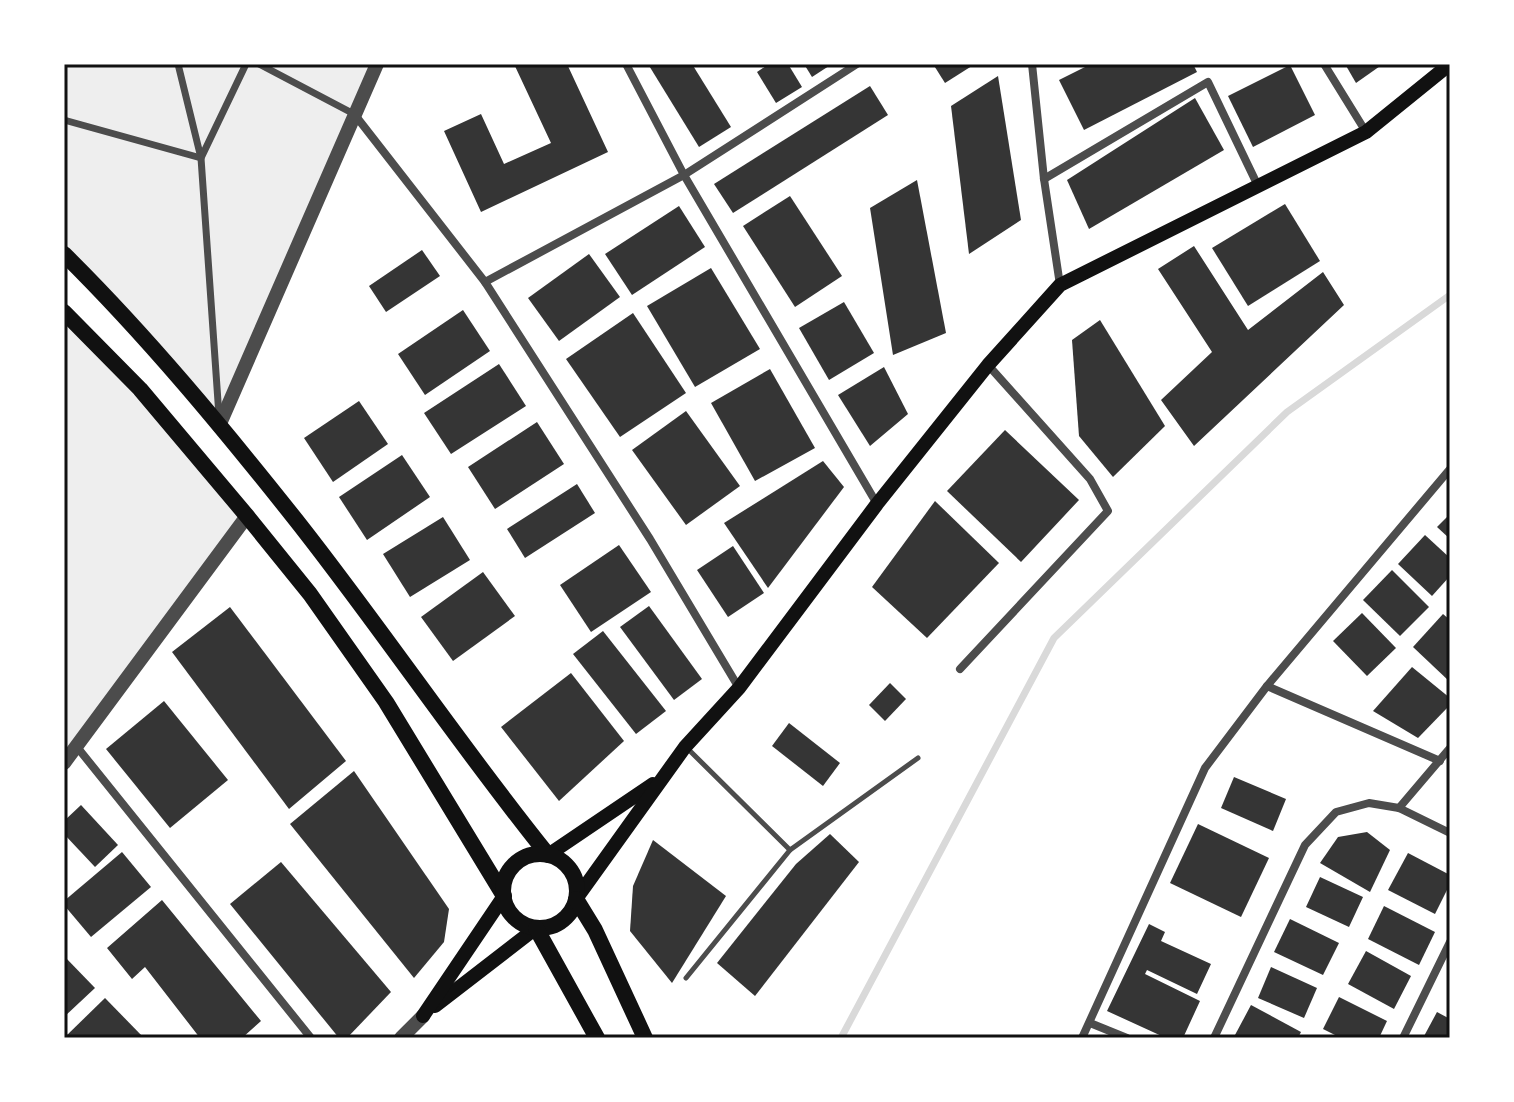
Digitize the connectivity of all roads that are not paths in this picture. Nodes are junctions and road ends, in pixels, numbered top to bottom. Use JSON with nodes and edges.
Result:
{"nodes":[{"id":1,"x":178,"y":64,"type":"edge"},
{"id":2,"x":246,"y":64,"type":"edge"},
{"id":3,"x":259,"y":64,"type":"edge"},
{"id":4,"x":377,"y":64,"type":"edge"},
{"id":5,"x":626,"y":64,"type":"edge"},
{"id":6,"x":857,"y":64,"type":"edge"},
{"id":7,"x":1032,"y":64,"type":"edge"},
{"id":8,"x":1324,"y":64,"type":"edge"},
{"id":9,"x":1450,"y":64,"type":"edge"},
{"id":10,"x":354,"y":114,"type":"junction"},
{"id":11,"x":64,"y":120,"type":"edge"},
{"id":12,"x":1366,"y":132,"type":"junction"},
{"id":13,"x":201,"y":158,"type":"junction"},
{"id":14,"x":684,"y":175,"type":"junction"},
{"id":15,"x":1044,"y":179,"type":"junction"},
{"id":16,"x":1258,"y":186,"type":"junction"},
{"id":17,"x":64,"y":254,"type":"edge"},
{"id":18,"x":485,"y":282,"type":"junction"},
{"id":19,"x":1060,"y":285,"type":"junction"},
{"id":20,"x":64,"y":312,"type":"edge"},
{"id":21,"x":988,"y":365,"type":"junction"},
{"id":22,"x":219,"y":426,"type":"junction"},
{"id":23,"x":1450,"y":469,"type":"edge"},
{"id":24,"x":877,"y":504,"type":"junction"},
{"id":25,"x":247,"y":516,"type":"junction"},
{"id":26,"x":960,"y":669,"type":"dead end"},
{"id":27,"x":1267,"y":686,"type":"junction"},
{"id":28,"x":739,"y":688,"type":"junction"},
{"id":29,"x":77,"y":747,"type":"junction"},
{"id":30,"x":685,"y":747,"type":"junction"},
{"id":31,"x":1450,"y":748,"type":"edge"},
{"id":32,"x":918,"y":758,"type":"dead end"},
{"id":33,"x":1440,"y":761,"type":"junction"},
{"id":34,"x":64,"y":763,"type":"edge"},
{"id":35,"x":660,"y":780,"type":"junction"},
{"id":36,"x":1399,"y":808,"type":"junction"},
{"id":37,"x":1450,"y":833,"type":"edge"},
{"id":38,"x":790,"y":850,"type":"junction"},
{"id":39,"x":548,"y":855,"type":"junction"},
{"id":40,"x":504,"y":896,"type":"junction"},
{"id":41,"x":576,"y":899,"type":"junction"},
{"id":42,"x":536,"y":928,"type":"junction"},
{"id":43,"x":1450,"y":942,"type":"edge"},
{"id":44,"x":686,"y":978,"type":"dead end"},
{"id":45,"x":423,"y":1016,"type":"junction"},
{"id":46,"x":1090,"y":1023,"type":"junction"},
{"id":47,"x":311,"y":1038,"type":"edge"},
{"id":48,"x":401,"y":1038,"type":"edge"},
{"id":49,"x":597,"y":1038,"type":"edge"},
{"id":50,"x":645,"y":1038,"type":"edge"},
{"id":51,"x":1082,"y":1038,"type":"edge"},
{"id":52,"x":1127,"y":1038,"type":"edge"},
{"id":53,"x":1214,"y":1038,"type":"edge"},
{"id":54,"x":1403,"y":1038,"type":"edge"}],
"edges":[{"from":1,"to":13,"type":"street"},
{"from":2,"to":13,"type":"street"},
{"from":3,"to":10,"type":"street"},
{"from":4,"to":10,"type":"street"},
{"from":5,"to":14,"type":"street"},
{"from":6,"to":14,"type":"street"},
{"from":7,"to":15,"type":"street"},
{"from":8,"to":12,"type":"street"},
{"from":9,"to":12,"type":"main road"},
{"from":10,"to":18,"type":"street"},
{"from":10,"to":22,"type":"street"},
{"from":11,"to":13,"type":"street"},
{"from":12,"to":16,"type":"main road"},
{"from":13,"to":22,"type":"street"},
{"from":14,"to":18,"type":"street"},
{"from":14,"to":24,"type":"street"},
{"from":15,"to":16,"type":"street"},
{"from":15,"to":19,"type":"street"},
{"from":16,"to":19,"type":"main road"},
{"from":17,"to":22,"type":"main road"},
{"from":18,"to":28,"type":"street"},
{"from":19,"to":21,"type":"main road"},
{"from":20,"to":25,"type":"main road"},
{"from":21,"to":24,"type":"main road"},
{"from":21,"to":26,"type":"street"},
{"from":22,"to":39,"type":"main road"},
{"from":23,"to":27,"type":"street"},
{"from":24,"to":28,"type":"main road"},
{"from":25,"to":29,"type":"street"},
{"from":25,"to":40,"type":"main road"},
{"from":27,"to":33,"type":"street"},
{"from":27,"to":46,"type":"street"},
{"from":28,"to":30,"type":"main road"},
{"from":29,"to":34,"type":"street"},
{"from":29,"to":47,"type":"street"},
{"from":30,"to":35,"type":"main road"},
{"from":30,"to":38,"type":"lane"},
{"from":31,"to":33,"type":"street"},
{"from":32,"to":38,"type":"lane"},
{"from":33,"to":36,"type":"street"},
{"from":35,"to":39,"type":"main road"},
{"from":35,"to":41,"type":"main road"},
{"from":36,"to":37,"type":"street"},
{"from":36,"to":53,"type":"street"},
{"from":38,"to":44,"type":"lane"},
{"from":39,"to":40,"type":"main road"},
{"from":39,"to":41,"type":"main road"},
{"from":40,"to":42,"type":"main road"},
{"from":40,"to":45,"type":"main road"},
{"from":41,"to":42,"type":"main road"},
{"from":41,"to":50,"type":"main road"},
{"from":42,"to":45,"type":"main road"},
{"from":42,"to":49,"type":"main road"},
{"from":43,"to":54,"type":"street"},
{"from":45,"to":48,"type":"street"},
{"from":46,"to":51,"type":"street"},
{"from":46,"to":52,"type":"street"}]}
